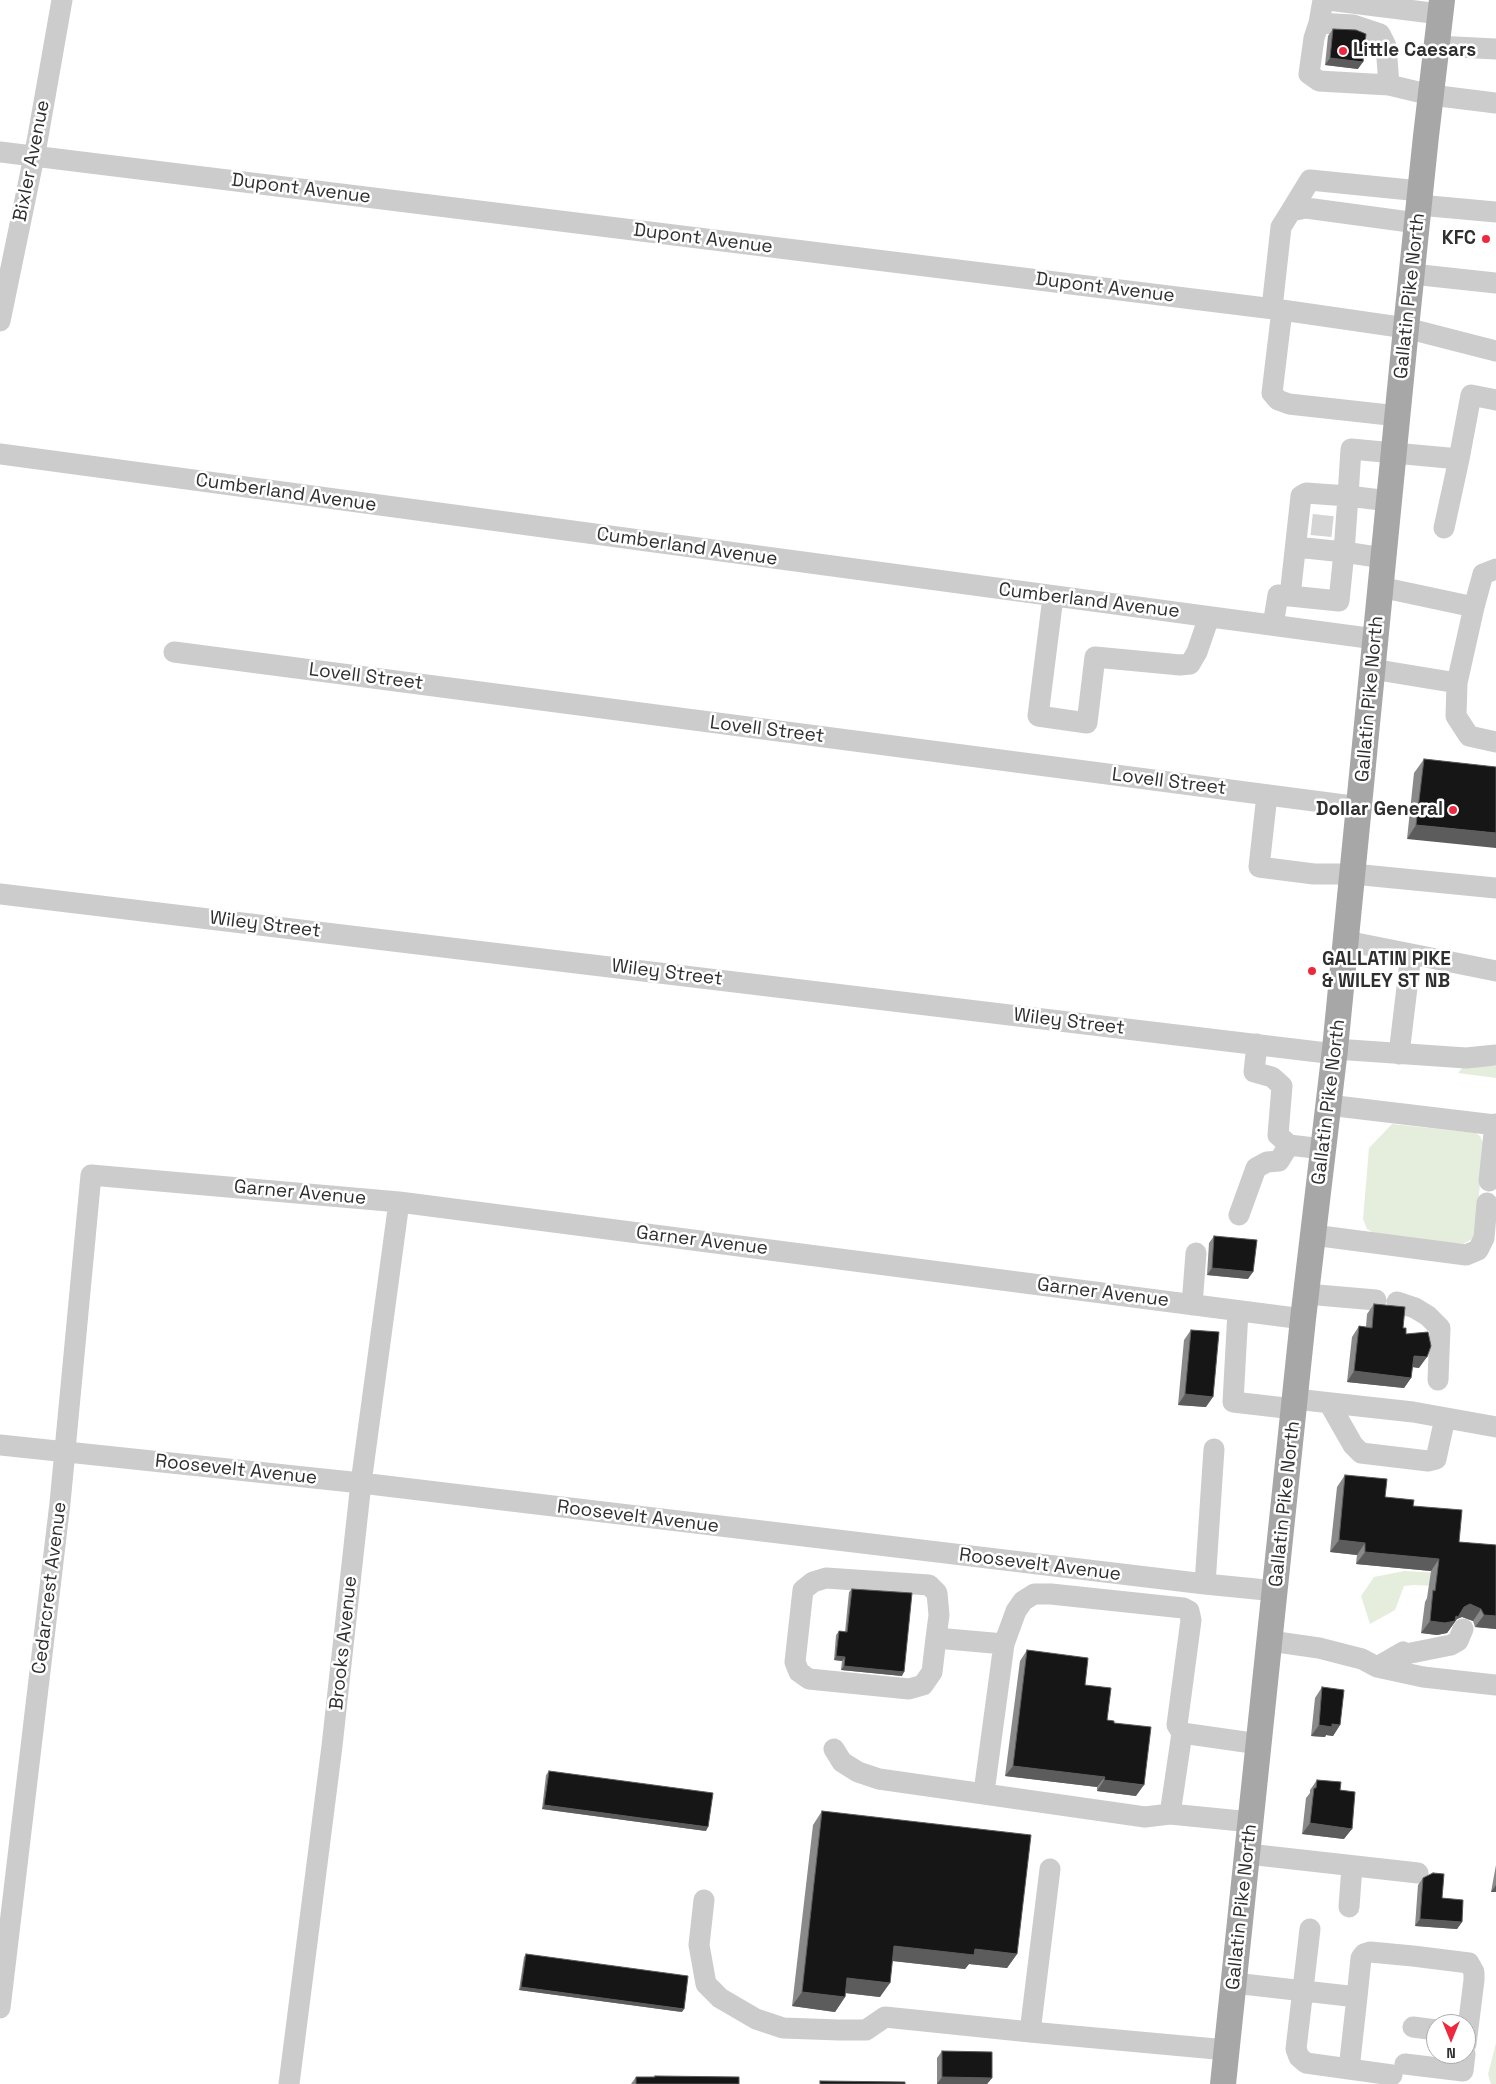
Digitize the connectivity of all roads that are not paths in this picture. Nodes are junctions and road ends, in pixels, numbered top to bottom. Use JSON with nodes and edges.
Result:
{"nodes":[{"id":1,"x":62,"y":0,"type":"edge"},
{"id":2,"x":1322,"y":0,"type":"edge"},
{"id":3,"x":1328,"y":0,"type":"edge"},
{"id":4,"x":1441,"y":7,"type":"edge"},
{"id":5,"x":1320,"y":23,"type":"junction"},
{"id":6,"x":1436,"y":46,"type":"junction"},
{"id":7,"x":1496,"y":49,"type":"edge"},
{"id":8,"x":1389,"y":85,"type":"junction"},
{"id":9,"x":1431,"y":95,"type":"junction"},
{"id":10,"x":1496,"y":103,"type":"edge"},
{"id":11,"x":0,"y":152,"type":"edge"},
{"id":12,"x":34,"y":156,"type":"junction"},
{"id":13,"x":1419,"y":206,"type":"junction"},
{"id":14,"x":1290,"y":211,"type":"junction"},
{"id":15,"x":1496,"y":212,"type":"edge"},
{"id":16,"x":1412,"y":274,"type":"junction"},
{"id":17,"x":1496,"y":283,"type":"edge"},
{"id":18,"x":1277,"y":309,"type":"junction"},
{"id":19,"x":0,"y":321,"type":"edge"},
{"id":20,"x":1406,"y":328,"type":"junction"},
{"id":21,"x":1496,"y":352,"type":"edge"},
{"id":22,"x":1496,"y":400,"type":"edge"},
{"id":23,"x":1398,"y":416,"type":"junction"},
{"id":24,"x":1394,"y":452,"type":"junction"},
{"id":25,"x":0,"y":454,"type":"edge"},
{"id":26,"x":1458,"y":459,"type":"junction"},
{"id":27,"x":1348,"y":496,"type":"junction"},
{"id":28,"x":1389,"y":501,"type":"junction"},
{"id":29,"x":1444,"y":528,"type":"dead end"},
{"id":30,"x":1296,"y":547,"type":"junction"},
{"id":31,"x":1344,"y":552,"type":"junction"},
{"id":32,"x":1383,"y":558,"type":"junction"},
{"id":33,"x":1496,"y":569,"type":"edge"},
{"id":34,"x":1380,"y":587,"type":"junction"},
{"id":35,"x":1290,"y":596,"type":"junction"},
{"id":36,"x":1053,"y":597,"type":"junction"},
{"id":37,"x":1339,"y":602,"type":"junction"},
{"id":38,"x":1474,"y":607,"type":"junction"},
{"id":39,"x":1209,"y":617,"type":"junction"},
{"id":40,"x":1273,"y":626,"type":"junction"},
{"id":41,"x":1336,"y":634,"type":"junction"},
{"id":42,"x":1375,"y":639,"type":"junction"},
{"id":43,"x":174,"y":652,"type":"dead end"},
{"id":44,"x":1372,"y":669,"type":"junction"},
{"id":45,"x":1457,"y":683,"type":"junction"},
{"id":46,"x":1496,"y":742,"type":"edge"},
{"id":47,"x":1267,"y":795,"type":"junction"},
{"id":48,"x":1360,"y":807,"type":"junction"},
{"id":49,"x":1353,"y":874,"type":"junction"},
{"id":50,"x":1496,"y":888,"type":"edge"},
{"id":51,"x":0,"y":894,"type":"edge"},
{"id":52,"x":1346,"y":941,"type":"junction"},
{"id":53,"x":1411,"y":954,"type":"junction"},
{"id":54,"x":1496,"y":971,"type":"edge"},
{"id":55,"x":1256,"y":1044,"type":"junction"},
{"id":56,"x":1335,"y":1051,"type":"junction"},
{"id":57,"x":1399,"y":1054,"type":"junction"},
{"id":58,"x":1496,"y":1054,"type":"edge"},
{"id":59,"x":1328,"y":1105,"type":"junction"},
{"id":60,"x":1496,"y":1124,"type":"edge"},
{"id":61,"x":1289,"y":1145,"type":"junction"},
{"id":62,"x":1323,"y":1149,"type":"junction"},
{"id":63,"x":99,"y":1176,"type":"joint"},
{"id":64,"x":1489,"y":1180,"type":"dead end"},
{"id":65,"x":399,"y":1202,"type":"junction"},
{"id":66,"x":1487,"y":1203,"type":"dead end"},
{"id":67,"x":1238,"y":1215,"type":"dead end"},
{"id":68,"x":1313,"y":1235,"type":"junction"},
{"id":69,"x":1196,"y":1253,"type":"dead end"},
{"id":70,"x":1192,"y":1304,"type":"junction"},
{"id":71,"x":1305,"y":1307,"type":"junction"},
{"id":72,"x":1238,"y":1310,"type":"junction"},
{"id":73,"x":1438,"y":1380,"type":"dead end"},
{"id":74,"x":1330,"y":1403,"type":"junction"},
{"id":75,"x":1295,"y":1404,"type":"junction"},
{"id":76,"x":1445,"y":1418,"type":"junction"},
{"id":77,"x":1496,"y":1427,"type":"edge"},
{"id":78,"x":0,"y":1445,"type":"edge"},
{"id":79,"x":1214,"y":1449,"type":"dead end"},
{"id":80,"x":65,"y":1451,"type":"junction"},
{"id":81,"x":361,"y":1484,"type":"junction"},
{"id":82,"x":1205,"y":1584,"type":"junction"},
{"id":83,"x":1276,"y":1591,"type":"junction"},
{"id":84,"x":1463,"y":1629,"type":"dead end"},
{"id":85,"x":936,"y":1638,"type":"junction"},
{"id":86,"x":1270,"y":1641,"type":"junction"},
{"id":87,"x":1004,"y":1644,"type":"junction"},
{"id":88,"x":1377,"y":1668,"type":"junction"},
{"id":89,"x":1496,"y":1685,"type":"edge"},
{"id":90,"x":1182,"y":1733,"type":"junction"},
{"id":91,"x":1259,"y":1744,"type":"junction"},
{"id":92,"x":834,"y":1749,"type":"dead end"},
{"id":93,"x":984,"y":1792,"type":"junction"},
{"id":94,"x":1170,"y":1814,"type":"junction"},
{"id":95,"x":1251,"y":1822,"type":"junction"},
{"id":96,"x":1248,"y":1854,"type":"junction"},
{"id":97,"x":1352,"y":1866,"type":"junction"},
{"id":98,"x":1050,"y":1869,"type":"dead end"},
{"id":99,"x":1418,"y":1873,"type":"dead end"},
{"id":100,"x":704,"y":1900,"type":"dead end"},
{"id":101,"x":1349,"y":1907,"type":"dead end"},
{"id":102,"x":1310,"y":1929,"type":"dead end"},
{"id":103,"x":1234,"y":1983,"type":"junction"},
{"id":104,"x":1303,"y":1991,"type":"junction"},
{"id":105,"x":1357,"y":1997,"type":"junction"},
{"id":106,"x":0,"y":2008,"type":"edge"},
{"id":107,"x":1469,"y":2014,"type":"edge"},
{"id":108,"x":1413,"y":2027,"type":"dead end"},
{"id":109,"x":1426,"y":2029,"type":"edge"},
{"id":110,"x":1030,"y":2032,"type":"junction"},
{"id":111,"x":1227,"y":2050,"type":"junction"},
{"id":112,"x":1464,"y":2064,"type":"edge"},
{"id":113,"x":1361,"y":2075,"type":"edge"},
{"id":114,"x":289,"y":2084,"type":"edge"},
{"id":115,"x":1223,"y":2084,"type":"edge"}],
"edges":[{"from":1,"to":12,"type":"street","name":"Bixler Avenue"},
{"from":2,"to":5,"type":"street"},
{"from":3,"to":4,"type":"street"},
{"from":4,"to":6,"type":"main road","name":"Gallatin Pike North"},
{"from":5,"to":8,"type":"street"},
{"from":5,"to":8,"type":"street"},
{"from":6,"to":7,"type":"street"},
{"from":6,"to":9,"type":"main road","name":"Gallatin Pike North"},
{"from":8,"to":9,"type":"street"},
{"from":9,"to":10,"type":"street"},
{"from":9,"to":13,"type":"main road","name":"Gallatin Pike North"},
{"from":11,"to":12,"type":"street","name":"Dupont Avenue"},
{"from":12,"to":18,"type":"street","name":"Dupont Avenue"},
{"from":12,"to":19,"type":"street","name":"Bixler Avenue"},
{"from":13,"to":14,"type":"street"},
{"from":13,"to":14,"type":"street"},
{"from":13,"to":15,"type":"street"},
{"from":13,"to":16,"type":"main road","name":"Gallatin Pike North"},
{"from":14,"to":18,"type":"street"},
{"from":16,"to":17,"type":"street"},
{"from":16,"to":20,"type":"main road","name":"Gallatin Pike North"},
{"from":18,"to":20,"type":"street","name":"Dupont Avenue"},
{"from":18,"to":23,"type":"street"},
{"from":20,"to":21,"type":"street","name":"Dupont Avenue"},
{"from":20,"to":23,"type":"main road","name":"Gallatin Pike North"},
{"from":22,"to":26,"type":"street"},
{"from":23,"to":24,"type":"main road","name":"Gallatin Pike North"},
{"from":24,"to":26,"type":"street"},
{"from":24,"to":27,"type":"street"},
{"from":24,"to":28,"type":"main road","name":"Gallatin Pike North"},
{"from":25,"to":36,"type":"street","name":"Cumberland Avenue"},
{"from":26,"to":29,"type":"street"},
{"from":27,"to":28,"type":"street"},
{"from":27,"to":30,"type":"street"},
{"from":27,"to":31,"type":"street"},
{"from":28,"to":32,"type":"main road","name":"Gallatin Pike North"},
{"from":30,"to":31,"type":"street"},
{"from":30,"to":35,"type":"street"},
{"from":31,"to":32,"type":"street"},
{"from":31,"to":37,"type":"street"},
{"from":32,"to":34,"type":"main road","name":"Gallatin Pike North"},
{"from":33,"to":38,"type":"street"},
{"from":34,"to":38,"type":"street"},
{"from":34,"to":42,"type":"main road","name":"Gallatin Pike North"},
{"from":35,"to":37,"type":"street"},
{"from":35,"to":40,"type":"street"},
{"from":36,"to":39,"type":"street","name":"Cumberland Avenue"},
{"from":36,"to":39,"type":"street"},
{"from":37,"to":41,"type":"street"},
{"from":38,"to":45,"type":"street"},
{"from":39,"to":40,"type":"street","name":"Cumberland Avenue"},
{"from":40,"to":41,"type":"street","name":"Cumberland Avenue"},
{"from":41,"to":42,"type":"street","name":"Cumberland Avenue"},
{"from":42,"to":44,"type":"main road","name":"Gallatin Pike North"},
{"from":43,"to":47,"type":"street","name":"Lovell Street"},
{"from":44,"to":45,"type":"street"},
{"from":44,"to":48,"type":"main road","name":"Gallatin Pike North"},
{"from":45,"to":46,"type":"street"},
{"from":47,"to":48,"type":"street","name":"Lovell Street"},
{"from":47,"to":49,"type":"street"},
{"from":48,"to":49,"type":"main road","name":"Gallatin Pike North"},
{"from":49,"to":50,"type":"street"},
{"from":49,"to":52,"type":"main road","name":"Gallatin Pike North"},
{"from":51,"to":55,"type":"street","name":"Wiley Street"},
{"from":52,"to":53,"type":"street"},
{"from":52,"to":56,"type":"main road","name":"Gallatin Pike North"},
{"from":53,"to":54,"type":"street"},
{"from":53,"to":57,"type":"street"},
{"from":55,"to":56,"type":"street","name":"Wiley Street"},
{"from":55,"to":61,"type":"street"},
{"from":56,"to":57,"type":"street","name":"Wiley Street"},
{"from":56,"to":59,"type":"main road","name":"Gallatin Pike North"},
{"from":57,"to":58,"type":"street","name":"Wiley Street"},
{"from":59,"to":60,"type":"street"},
{"from":59,"to":62,"type":"main road","name":"Gallatin Pike North"},
{"from":60,"to":64,"type":"street"},
{"from":61,"to":62,"type":"street"},
{"from":61,"to":67,"type":"street"},
{"from":62,"to":68,"type":"main road","name":"Gallatin Pike North"},
{"from":63,"to":65,"type":"street","name":"Garner Avenue"},
{"from":63,"to":80,"type":"street","name":"Cedarcrest Avenue"},
{"from":65,"to":70,"type":"street","name":"Garner Avenue"},
{"from":65,"to":81,"type":"street","name":"Brooks Avenue"},
{"from":66,"to":68,"type":"street"},
{"from":68,"to":71,"type":"main road","name":"Gallatin Pike North"},
{"from":69,"to":70,"type":"street"},
{"from":70,"to":72,"type":"street","name":"Garner Avenue"},
{"from":71,"to":72,"type":"street","name":"Garner Avenue"},
{"from":71,"to":73,"type":"street","name":"Garner Avenue"},
{"from":71,"to":75,"type":"main road","name":"Gallatin Pike North"},
{"from":72,"to":75,"type":"street"},
{"from":74,"to":75,"type":"street"},
{"from":74,"to":76,"type":"street"},
{"from":74,"to":76,"type":"street"},
{"from":75,"to":83,"type":"main road","name":"Gallatin Pike North"},
{"from":76,"to":77,"type":"street"},
{"from":78,"to":80,"type":"street","name":"Roosevelt Avenue"},
{"from":79,"to":82,"type":"street"},
{"from":80,"to":81,"type":"street","name":"Roosevelt Avenue"},
{"from":80,"to":106,"type":"street","name":"Cedarcrest Avenue"},
{"from":81,"to":82,"type":"street","name":"Roosevelt Avenue"},
{"from":81,"to":114,"type":"street","name":"Brooks Avenue"},
{"from":82,"to":83,"type":"street","name":"Roosevelt Avenue"},
{"from":83,"to":86,"type":"main road","name":"Gallatin Pike North"},
{"from":84,"to":88,"type":"street"},
{"from":85,"to":85,"type":"street"},
{"from":85,"to":87,"type":"street"},
{"from":86,"to":88,"type":"street"},
{"from":86,"to":91,"type":"main road","name":"Gallatin Pike North"},
{"from":87,"to":90,"type":"street"},
{"from":87,"to":93,"type":"street"},
{"from":88,"to":89,"type":"street"},
{"from":90,"to":91,"type":"street"},
{"from":90,"to":94,"type":"street"},
{"from":91,"to":95,"type":"main road","name":"Gallatin Pike North"},
{"from":92,"to":93,"type":"street"},
{"from":93,"to":94,"type":"street"},
{"from":94,"to":95,"type":"street"},
{"from":95,"to":96,"type":"main road","name":"Gallatin Pike North"},
{"from":96,"to":97,"type":"street"},
{"from":96,"to":103,"type":"main road","name":"Gallatin Pike North"},
{"from":97,"to":99,"type":"street"},
{"from":97,"to":101,"type":"street"},
{"from":98,"to":110,"type":"street"},
{"from":100,"to":110,"type":"street"},
{"from":102,"to":104,"type":"street"},
{"from":103,"to":104,"type":"street"},
{"from":103,"to":111,"type":"main road","name":"Gallatin Pike North"},
{"from":104,"to":105,"type":"street"},
{"from":104,"to":113,"type":"street"},
{"from":105,"to":107,"type":"street"},
{"from":105,"to":113,"type":"street"},
{"from":108,"to":109,"type":"street"},
{"from":110,"to":111,"type":"street"},
{"from":111,"to":115,"type":"main road","name":"Gallatin Pike North"},
{"from":112,"to":113,"type":"street"}]}
